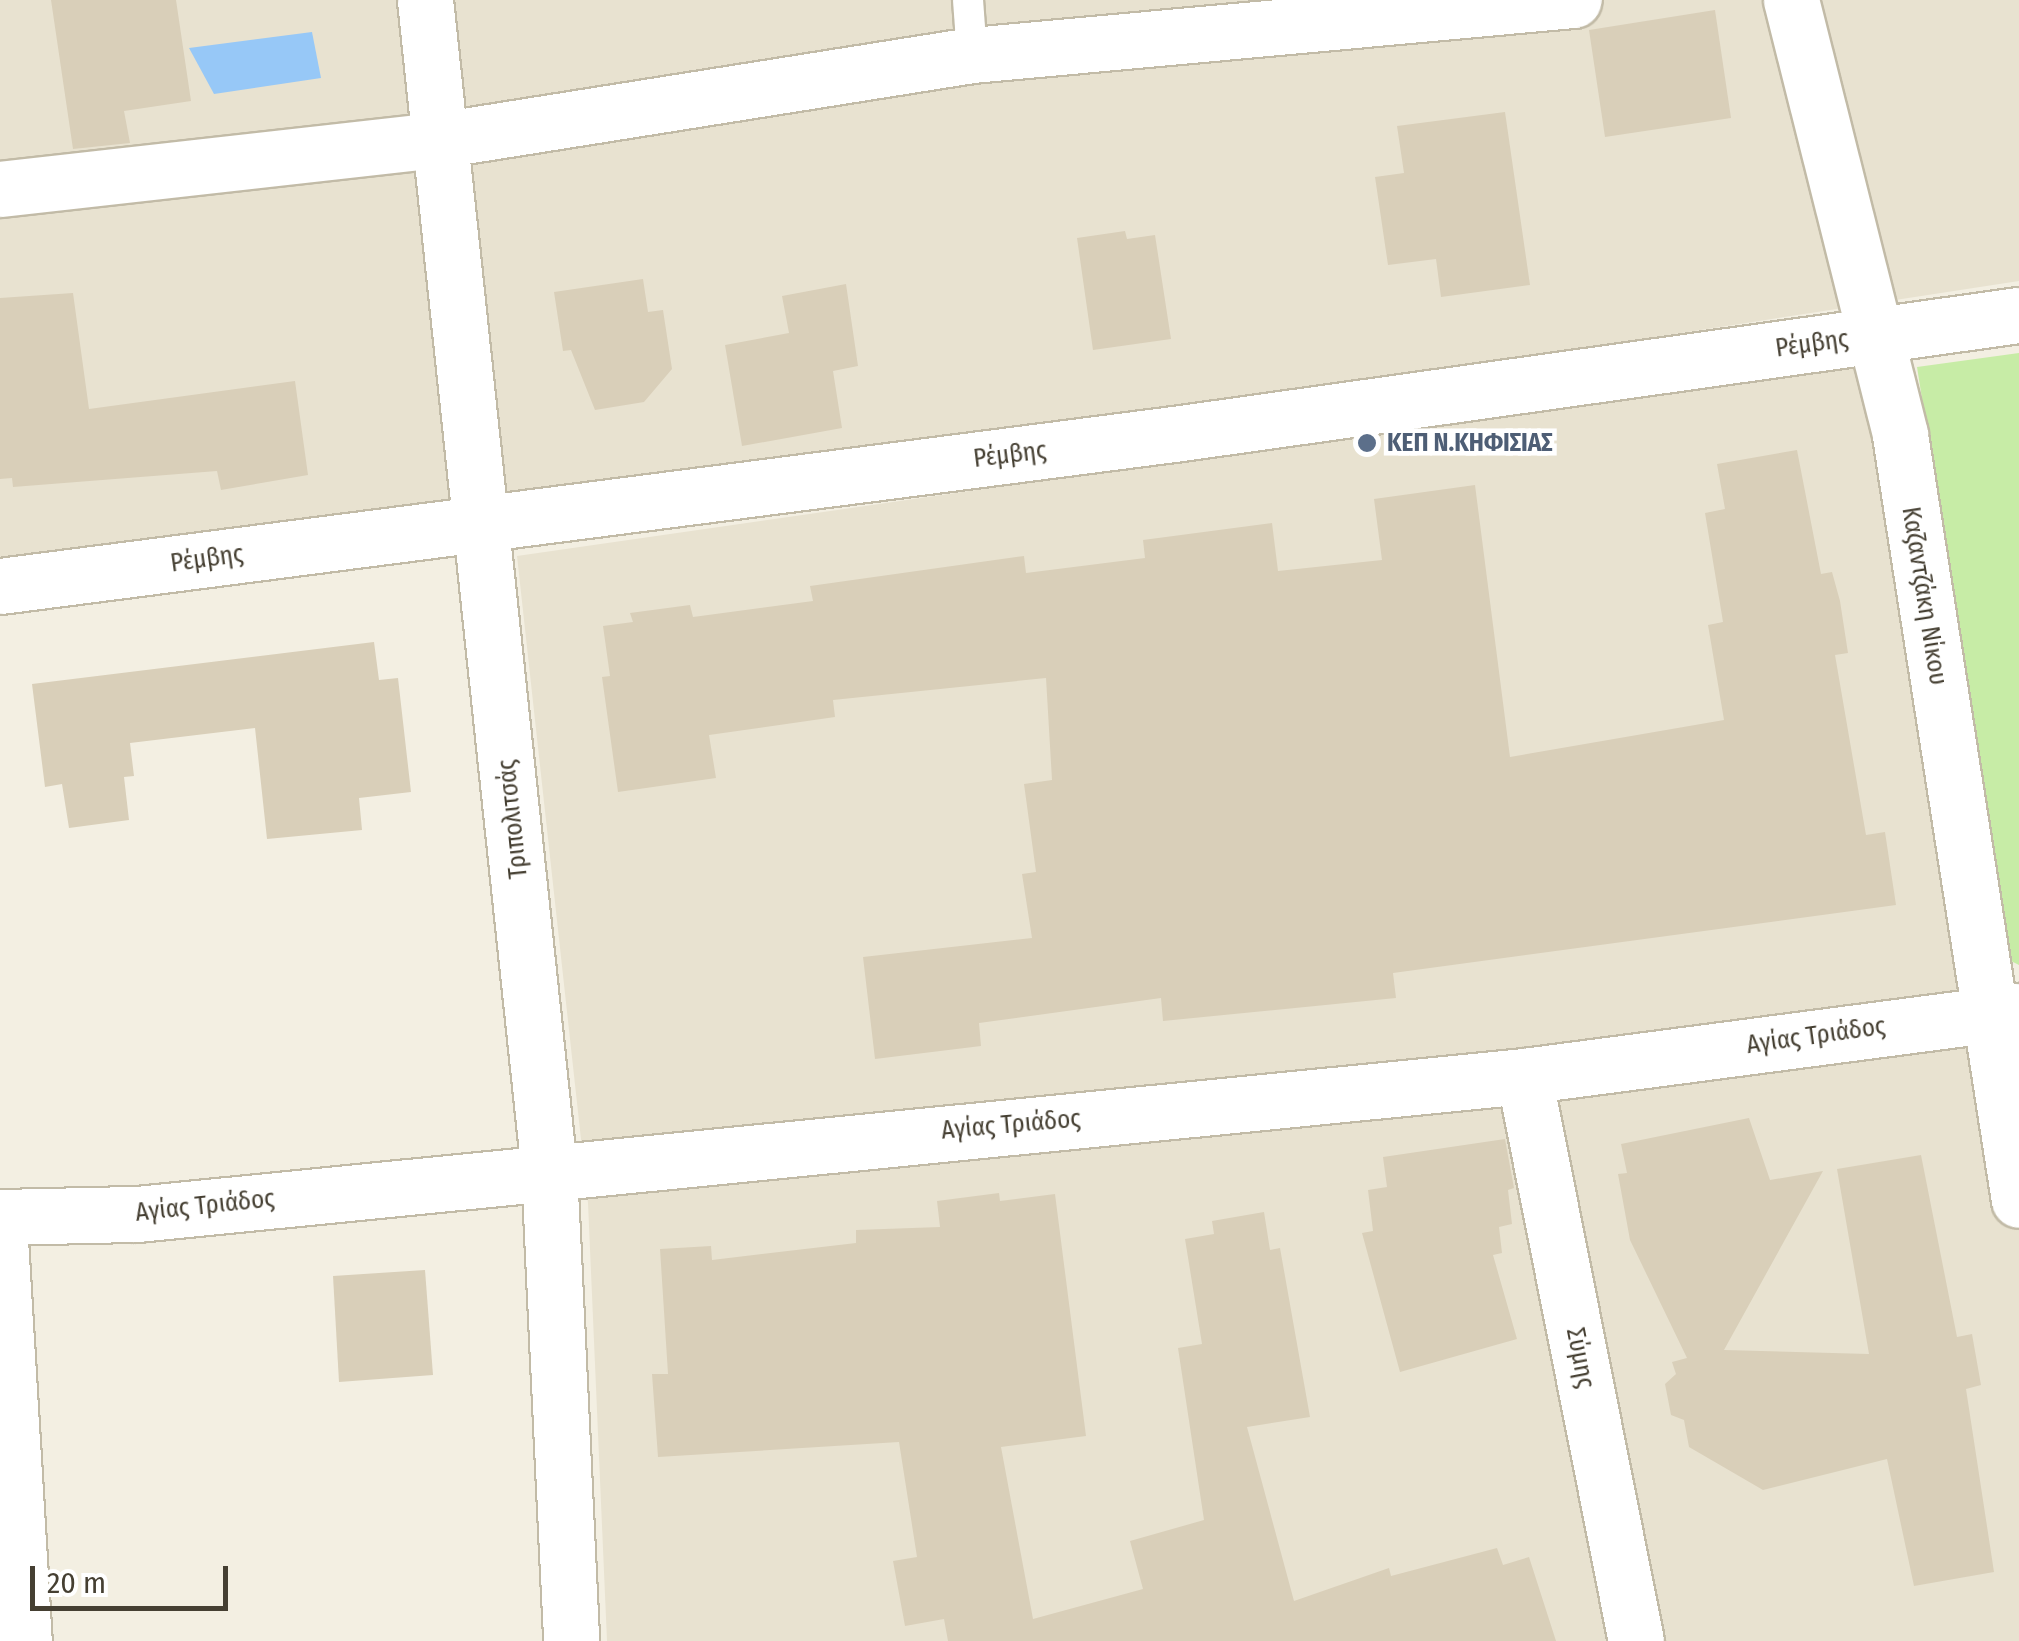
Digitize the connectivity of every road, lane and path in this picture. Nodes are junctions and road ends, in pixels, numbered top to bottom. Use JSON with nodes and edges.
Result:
{"nodes":[{"id":1,"x":424,"y":0,"type":"edge"},
{"id":2,"x":968,"y":0,"type":"edge"},
{"id":3,"x":1574,"y":0,"type":"edge"},
{"id":4,"x":1791,"y":0,"type":"edge"},
{"id":5,"x":972,"y":55,"type":"junction"},
{"id":6,"x":439,"y":140,"type":"junction"},
{"id":7,"x":0,"y":189,"type":"edge"},
{"id":8,"x":2019,"y":315,"type":"edge"},
{"id":9,"x":1878,"y":335,"type":"junction"},
{"id":10,"x":482,"y":522,"type":"junction"},
{"id":11,"x":0,"y":586,"type":"edge"},
{"id":12,"x":2003,"y":1012,"type":"edge"},
{"id":13,"x":1524,"y":1076,"type":"junction"},
{"id":14,"x":549,"y":1170,"type":"junction"},
{"id":15,"x":2019,"y":1200,"type":"edge"},
{"id":16,"x":0,"y":1217,"type":"edge"},
{"id":17,"x":0,"y":1240,"type":"edge"},
{"id":18,"x":24,"y":1641,"type":"edge"},
{"id":19,"x":570,"y":1641,"type":"edge"},
{"id":20,"x":1636,"y":1641,"type":"edge"}],
"edges":[{"from":1,"to":6,"type":"street","name":"Τριπολιτσάς"},
{"from":2,"to":5,"type":"lane"},
{"from":3,"to":5,"type":"street"},
{"from":4,"to":9,"type":"street","name":"Καζαντζάκη Νίκου"},
{"from":5,"to":6,"type":"street"},
{"from":6,"to":7,"type":"street"},
{"from":6,"to":10,"type":"street","name":"Τριπολιτσάς"},
{"from":8,"to":9,"type":"street","name":"Ρέμβης"},
{"from":9,"to":10,"type":"street","name":"Ρέμβης"},
{"from":9,"to":12,"type":"street","name":"Καζαντζάκη Νίκου"},
{"from":10,"to":11,"type":"street","name":"Ρέμβης"},
{"from":10,"to":14,"type":"street","name":"Τριπολιτσάς"},
{"from":12,"to":13,"type":"street","name":"Αγίας Τριάδος"},
{"from":12,"to":15,"type":"street","name":"Καζαντζάκη Νίκου"},
{"from":13,"to":14,"type":"street","name":"Αγίας Τριάδος"},
{"from":13,"to":20,"type":"street","name":"Σύμης"},
{"from":14,"to":16,"type":"street","name":"Αγίας Τριάδος"},
{"from":14,"to":19,"type":"street","name":"Τριπολιτσάς"},
{"from":17,"to":18,"type":"street"}]}
